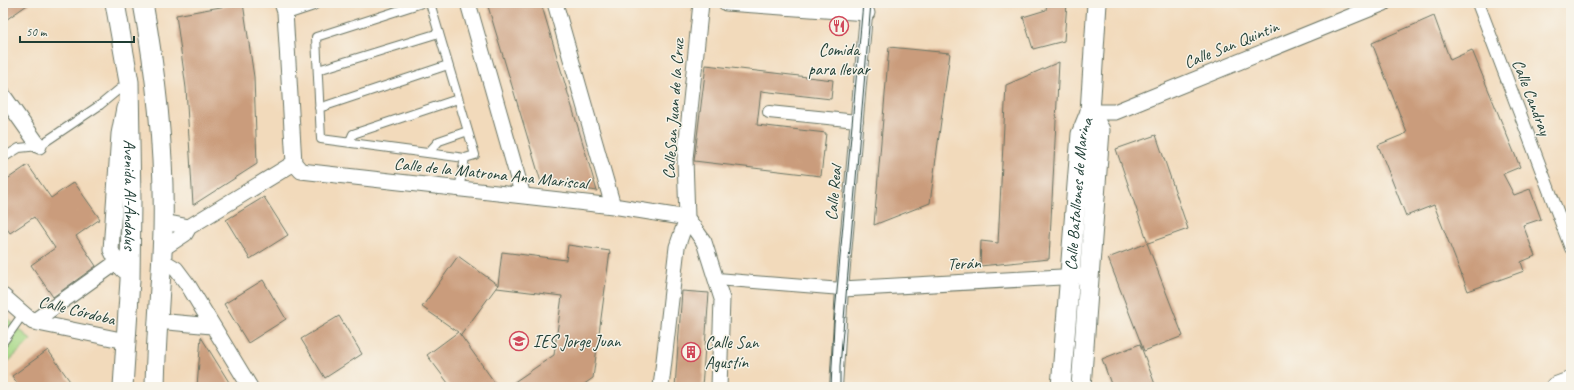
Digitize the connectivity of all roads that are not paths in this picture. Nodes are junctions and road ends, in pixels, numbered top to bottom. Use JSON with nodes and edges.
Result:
{"nodes":[{"id":1,"x":115,"y":3,"type":"edge"},
{"id":2,"x":312,"y":3,"type":"edge"},
{"id":3,"x":422,"y":3,"type":"edge"},
{"id":4,"x":430,"y":3,"type":"edge"},
{"id":5,"x":468,"y":3,"type":"edge"},
{"id":6,"x":555,"y":3,"type":"edge"},
{"id":7,"x":701,"y":3,"type":"edge"},
{"id":8,"x":726,"y":3,"type":"edge"},
{"id":9,"x":1097,"y":3,"type":"edge"},
{"id":10,"x":1384,"y":3,"type":"edge"},
{"id":11,"x":1478,"y":3,"type":"edge"},
{"id":12,"x":146,"y":4,"type":"edge"},
{"id":13,"x":284,"y":7,"type":"edge"},
{"id":14,"x":867,"y":8,"type":"edge"},
{"id":15,"x":439,"y":33,"type":"junction"},
{"id":16,"x":448,"y":65,"type":"junction"},
{"id":17,"x":318,"y":70,"type":"junction"},
{"id":18,"x":129,"y":82,"type":"junction"},
{"id":19,"x":3,"y":96,"type":"edge"},
{"id":20,"x":458,"y":99,"type":"junction"},
{"id":21,"x":319,"y":108,"type":"junction"},
{"id":22,"x":769,"y":112,"type":"dead end"},
{"id":23,"x":1090,"y":112,"type":"junction"},
{"id":24,"x":857,"y":121,"type":"junction"},
{"id":25,"x":468,"y":131,"type":"junction"},
{"id":26,"x":349,"y":143,"type":"junction"},
{"id":27,"x":39,"y":146,"type":"junction"},
{"id":28,"x":428,"y":153,"type":"junction"},
{"id":29,"x":3,"y":158,"type":"edge"},
{"id":30,"x":465,"y":158,"type":"junction"},
{"id":31,"x":294,"y":163,"type":"junction"},
{"id":32,"x":458,"y":189,"type":"junction"},
{"id":33,"x":523,"y":196,"type":"junction"},
{"id":34,"x":613,"y":206,"type":"junction"},
{"id":35,"x":162,"y":216,"type":"junction"},
{"id":36,"x":687,"y":218,"type":"junction"},
{"id":37,"x":189,"y":227,"type":"junction"},
{"id":38,"x":1571,"y":248,"type":"edge"},
{"id":39,"x":161,"y":254,"type":"junction"},
{"id":40,"x":117,"y":262,"type":"junction"},
{"id":41,"x":1070,"y":276,"type":"junction"},
{"id":42,"x":1089,"y":277,"type":"junction"},
{"id":43,"x":717,"y":279,"type":"junction"},
{"id":44,"x":130,"y":280,"type":"junction"},
{"id":45,"x":842,"y":289,"type":"junction"},
{"id":46,"x":3,"y":296,"type":"edge"},
{"id":47,"x":28,"y":318,"type":"junction"},
{"id":48,"x":157,"y":322,"type":"junction"},
{"id":49,"x":212,"y":326,"type":"junction"},
{"id":50,"x":126,"y":341,"type":"junction"},
{"id":51,"x":3,"y":342,"type":"edge"},
{"id":52,"x":1571,"y":381,"type":"edge"},
{"id":53,"x":123,"y":387,"type":"edge"},
{"id":54,"x":155,"y":387,"type":"edge"},
{"id":55,"x":250,"y":387,"type":"edge"},
{"id":56,"x":661,"y":387,"type":"edge"},
{"id":57,"x":719,"y":387,"type":"edge"},
{"id":58,"x":836,"y":387,"type":"edge"},
{"id":59,"x":1061,"y":387,"type":"edge"},
{"id":60,"x":1081,"y":387,"type":"edge"},
{"id":61,"x":1555,"y":387,"type":"edge"}],
"edges":[{"from":1,"to":18,"type":"street","name":"Avenida Al-Ándalus"},
{"from":2,"to":13,"type":"street"},
{"from":3,"to":17,"type":"lane"},
{"from":4,"to":15,"type":"lane"},
{"from":5,"to":33,"type":"street"},
{"from":6,"to":34,"type":"street"},
{"from":7,"to":36,"type":"street","name":"CalleSan Juan de la Cruz"},
{"from":8,"to":14,"type":"street"},
{"from":9,"to":23,"type":"street"},
{"from":10,"to":23,"type":"street","name":"Calle San Quintin"},
{"from":11,"to":38,"type":"street","name":"Calle Candray"},
{"from":12,"to":35,"type":"street","name":"Avenida Al-Ándalus"},
{"from":13,"to":31,"type":"street"},
{"from":14,"to":24,"type":"street","name":"Calle Real"},
{"from":15,"to":16,"type":"lane"},
{"from":15,"to":17,"type":"lane"},
{"from":16,"to":20,"type":"lane"},
{"from":16,"to":21,"type":"lane"},
{"from":17,"to":21,"type":"lane"},
{"from":18,"to":27,"type":"lane"},
{"from":18,"to":40,"type":"street"},
{"from":18,"to":44,"type":"street","name":"Avenida Al-Ándalus"},
{"from":19,"to":27,"type":"street"},
{"from":20,"to":25,"type":"lane"},
{"from":20,"to":26,"type":"lane"},
{"from":21,"to":26,"type":"lane"},
{"from":22,"to":24,"type":"street"},
{"from":23,"to":41,"type":"street","name":"Calle Batallones de Marina"},
{"from":23,"to":42,"type":"street","name":"Calle Batallones de Marina"},
{"from":24,"to":45,"type":"street","name":"Calle Real"},
{"from":25,"to":28,"type":"lane"},
{"from":25,"to":30,"type":"lane"},
{"from":26,"to":28,"type":"lane"},
{"from":27,"to":29,"type":"lane"},
{"from":28,"to":30,"type":"lane"},
{"from":30,"to":32,"type":"lane"},
{"from":31,"to":32,"type":"street","name":"Calle de la Matrona Ana Mariscal"},
{"from":31,"to":37,"type":"street"},
{"from":32,"to":33,"type":"street","name":"Calle de la Matrona Ana Mariscal"},
{"from":33,"to":34,"type":"street","name":"Calle de la Matrona Ana Mariscal"},
{"from":34,"to":36,"type":"street","name":"Calle de la Matrona Ana Mariscal"},
{"from":35,"to":37,"type":"street"},
{"from":35,"to":39,"type":"street","name":"Avenida Al-Ándalus"},
{"from":36,"to":43,"type":"street"},
{"from":36,"to":56,"type":"street"},
{"from":37,"to":39,"type":"street"},
{"from":39,"to":48,"type":"street","name":"Avenida Al-Ándalus"},
{"from":39,"to":49,"type":"street"},
{"from":40,"to":44,"type":"street"},
{"from":40,"to":47,"type":"street"},
{"from":41,"to":42,"type":"street","name":"Terán"},
{"from":41,"to":45,"type":"street","name":"Terán"},
{"from":41,"to":59,"type":"street","name":"Calle Batallones de Marina"},
{"from":42,"to":60,"type":"street","name":"Calle Batallones de Marina"},
{"from":43,"to":45,"type":"street"},
{"from":43,"to":57,"type":"street"},
{"from":44,"to":50,"type":"street","name":"Avenida Al-Ándalus"},
{"from":45,"to":58,"type":"street","name":"Calle Real"},
{"from":46,"to":47,"type":"street","name":"Calle Córdoba"},
{"from":47,"to":50,"type":"street","name":"Calle Córdoba"},
{"from":47,"to":51,"type":"lane"},
{"from":48,"to":49,"type":"street"},
{"from":48,"to":54,"type":"street","name":"Avenida Al-Ándalus"},
{"from":49,"to":55,"type":"street"},
{"from":50,"to":53,"type":"street","name":"Avenida Al-Ándalus"},
{"from":52,"to":61,"type":"street"}]}
